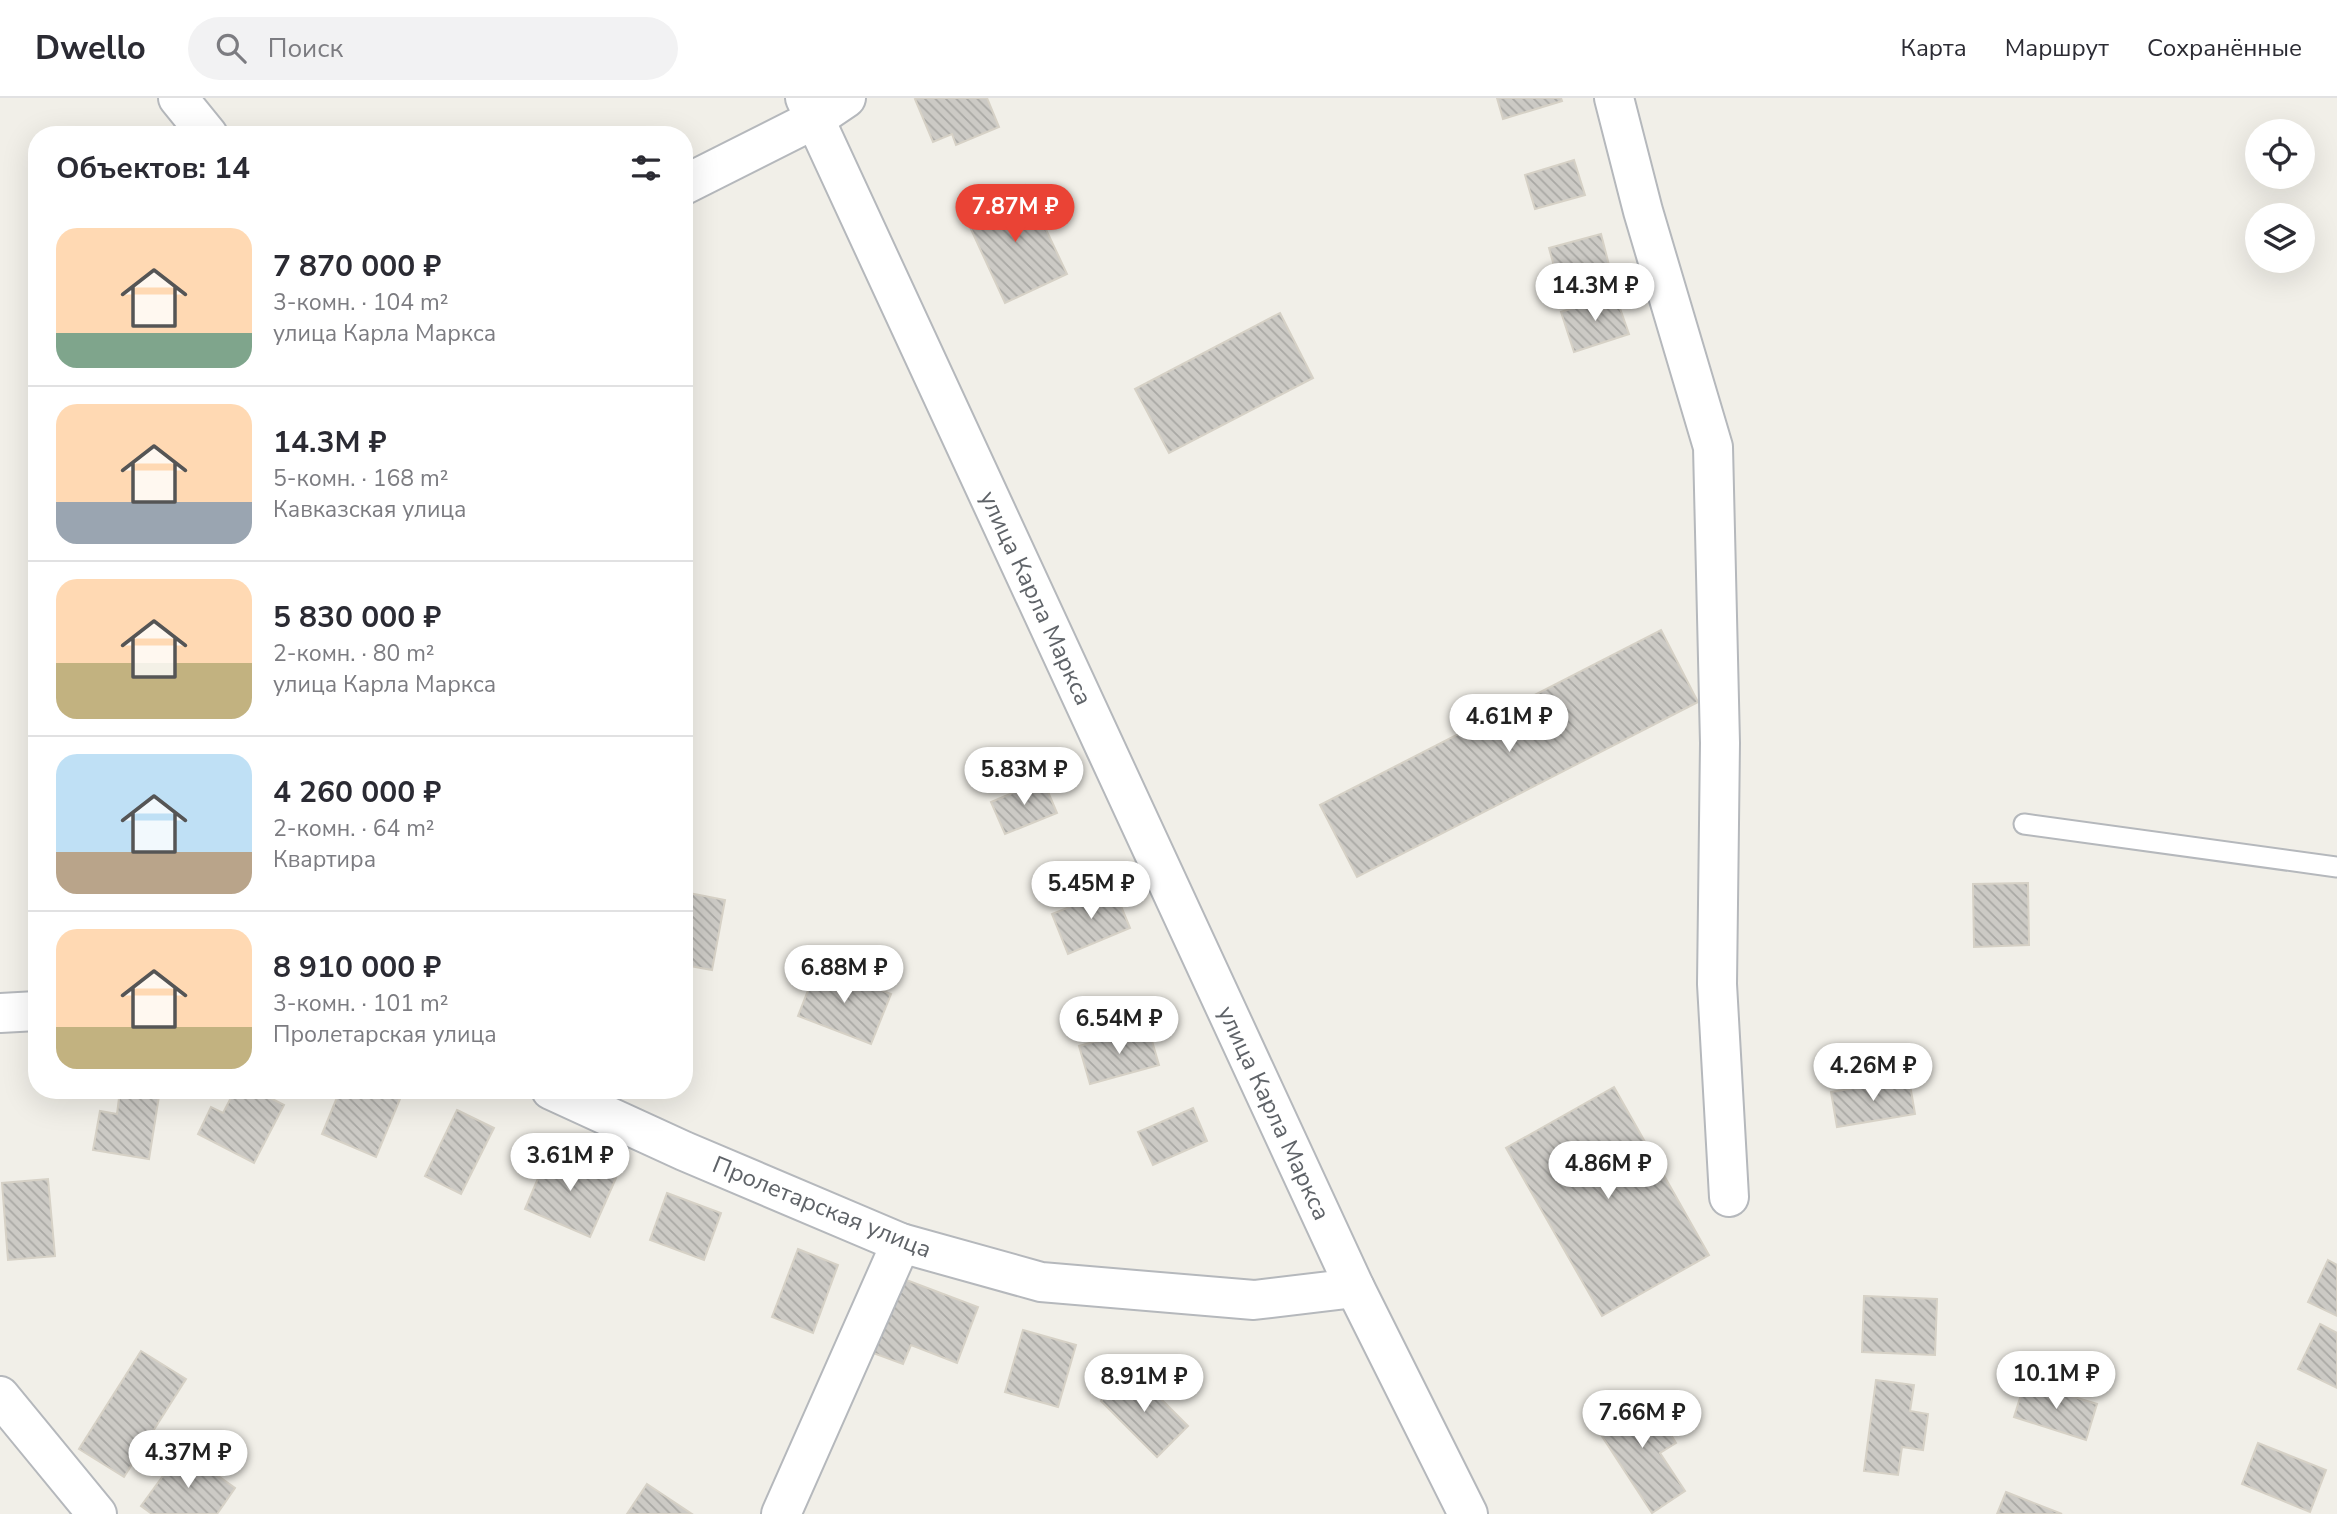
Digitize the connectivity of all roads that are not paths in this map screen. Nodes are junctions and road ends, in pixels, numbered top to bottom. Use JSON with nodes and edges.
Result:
{"nodes":[{"id":1,"x":178,"y":98,"type":"edge"},
{"id":2,"x":846,"y":98,"type":"edge"},
{"id":3,"x":1614,"y":98,"type":"edge"},
{"id":4,"x":810,"y":108,"type":"edge"},
{"id":5,"x":201,"y":126,"type":"edge"},
{"id":6,"x":693,"y":180,"type":"edge"},
{"id":7,"x":2024,"y":824,"type":"dead end"},
{"id":8,"x":2337,"y":867,"type":"edge"},
{"id":9,"x":28,"y":1012,"type":"edge"},
{"id":10,"x":0,"y":1013,"type":"edge"},
{"id":11,"x":570,"y":1099,"type":"edge"},
{"id":12,"x":1729,"y":1197,"type":"dead end"},
{"id":13,"x":901,"y":1243,"type":"junction"},
{"id":14,"x":1355,"y":1288,"type":"junction"},
{"id":15,"x":0,"y":1396,"type":"edge"},
{"id":16,"x":97,"y":1514,"type":"edge"},
{"id":17,"x":781,"y":1514,"type":"edge"},
{"id":18,"x":1468,"y":1514,"type":"edge"}],
"edges":[{"from":1,"to":5,"type":"street"},
{"from":2,"to":4,"type":"street"},
{"from":3,"to":12,"type":"street"},
{"from":4,"to":6,"type":"street"},
{"from":4,"to":14,"type":"street","name":"улица Карла Маркса"},
{"from":7,"to":8,"type":"lane"},
{"from":9,"to":10,"type":"street"},
{"from":11,"to":13,"type":"street","name":"Пролетарская улица"},
{"from":13,"to":14,"type":"street","name":"Пролетарская улица"},
{"from":13,"to":17,"type":"street"},
{"from":14,"to":18,"type":"street","name":"улица Карла Маркса"},
{"from":15,"to":16,"type":"street"}]}
